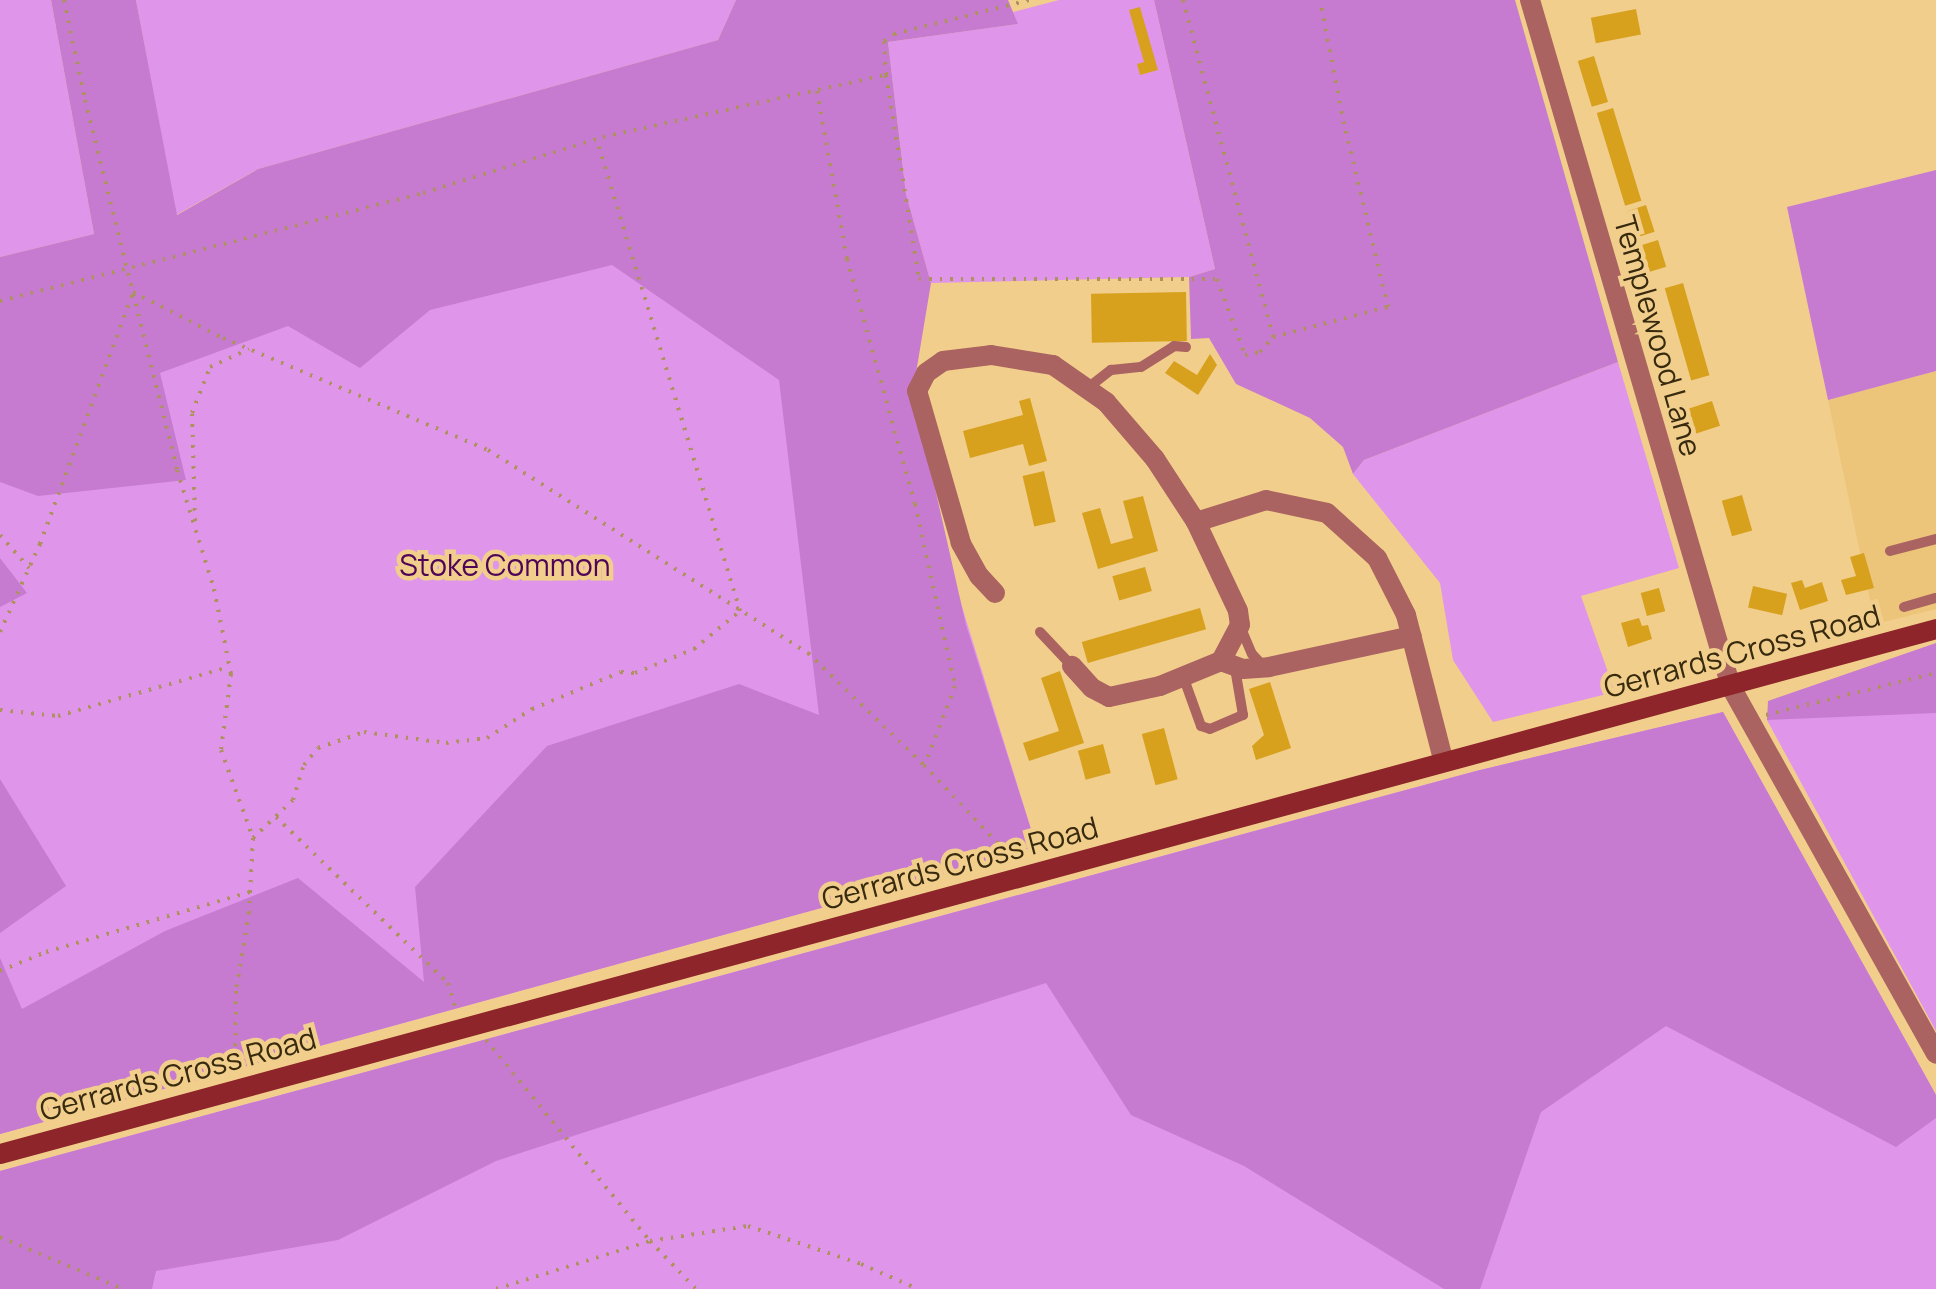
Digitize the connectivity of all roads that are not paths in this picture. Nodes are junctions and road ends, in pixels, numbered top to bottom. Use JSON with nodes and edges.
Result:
{"nodes":[{"id":1,"x":1530,"y":0,"type":"edge"},
{"id":2,"x":1186,"y":347,"type":"dead end"},
{"id":3,"x":1089,"y":387,"type":"junction"},
{"id":4,"x":1196,"y":522,"type":"junction"},
{"id":5,"x":1936,"y":540,"type":"edge"},
{"id":6,"x":1890,"y":551,"type":"dead end"},
{"id":7,"x":995,"y":592,"type":"dead end"},
{"id":8,"x":1936,"y":598,"type":"edge"},
{"id":9,"x":1904,"y":606,"type":"dead end"},
{"id":10,"x":1240,"y":625,"type":"junction"},
{"id":11,"x":1936,"y":629,"type":"edge"},
{"id":12,"x":1040,"y":632,"type":"dead end"},
{"id":13,"x":1412,"y":636,"type":"junction"},
{"id":14,"x":1228,"y":664,"type":"junction"},
{"id":15,"x":1072,"y":666,"type":"joint"},
{"id":16,"x":1265,"y":667,"type":"junction"},
{"id":17,"x":1183,"y":676,"type":"junction"},
{"id":18,"x":1732,"y":687,"type":"junction"},
{"id":19,"x":1444,"y":759,"type":"junction"},
{"id":20,"x":1936,"y":1054,"type":"edge"},
{"id":21,"x":0,"y":1154,"type":"edge"}],
"edges":[{"from":1,"to":18,"type":"street","name":"Templewood Lane"},
{"from":2,"to":3,"type":"lane"},
{"from":3,"to":4,"type":"street"},
{"from":3,"to":7,"type":"street"},
{"from":4,"to":10,"type":"street"},
{"from":4,"to":13,"type":"street"},
{"from":5,"to":6,"type":"lane"},
{"from":8,"to":9,"type":"lane"},
{"from":10,"to":14,"type":"street"},
{"from":10,"to":16,"type":"lane"},
{"from":11,"to":18,"type":"main road","name":"Gerrards Cross Road"},
{"from":12,"to":15,"type":"lane"},
{"from":13,"to":16,"type":"street"},
{"from":13,"to":19,"type":"street"},
{"from":14,"to":16,"type":"street"},
{"from":14,"to":17,"type":"street"},
{"from":14,"to":17,"type":"lane"},
{"from":15,"to":17,"type":"street"},
{"from":18,"to":19,"type":"main road","name":"Gerrards Cross Road"},
{"from":18,"to":20,"type":"street","name":"Templewood Lane"},
{"from":19,"to":21,"type":"main road","name":"Gerrards Cross Road"}]}
